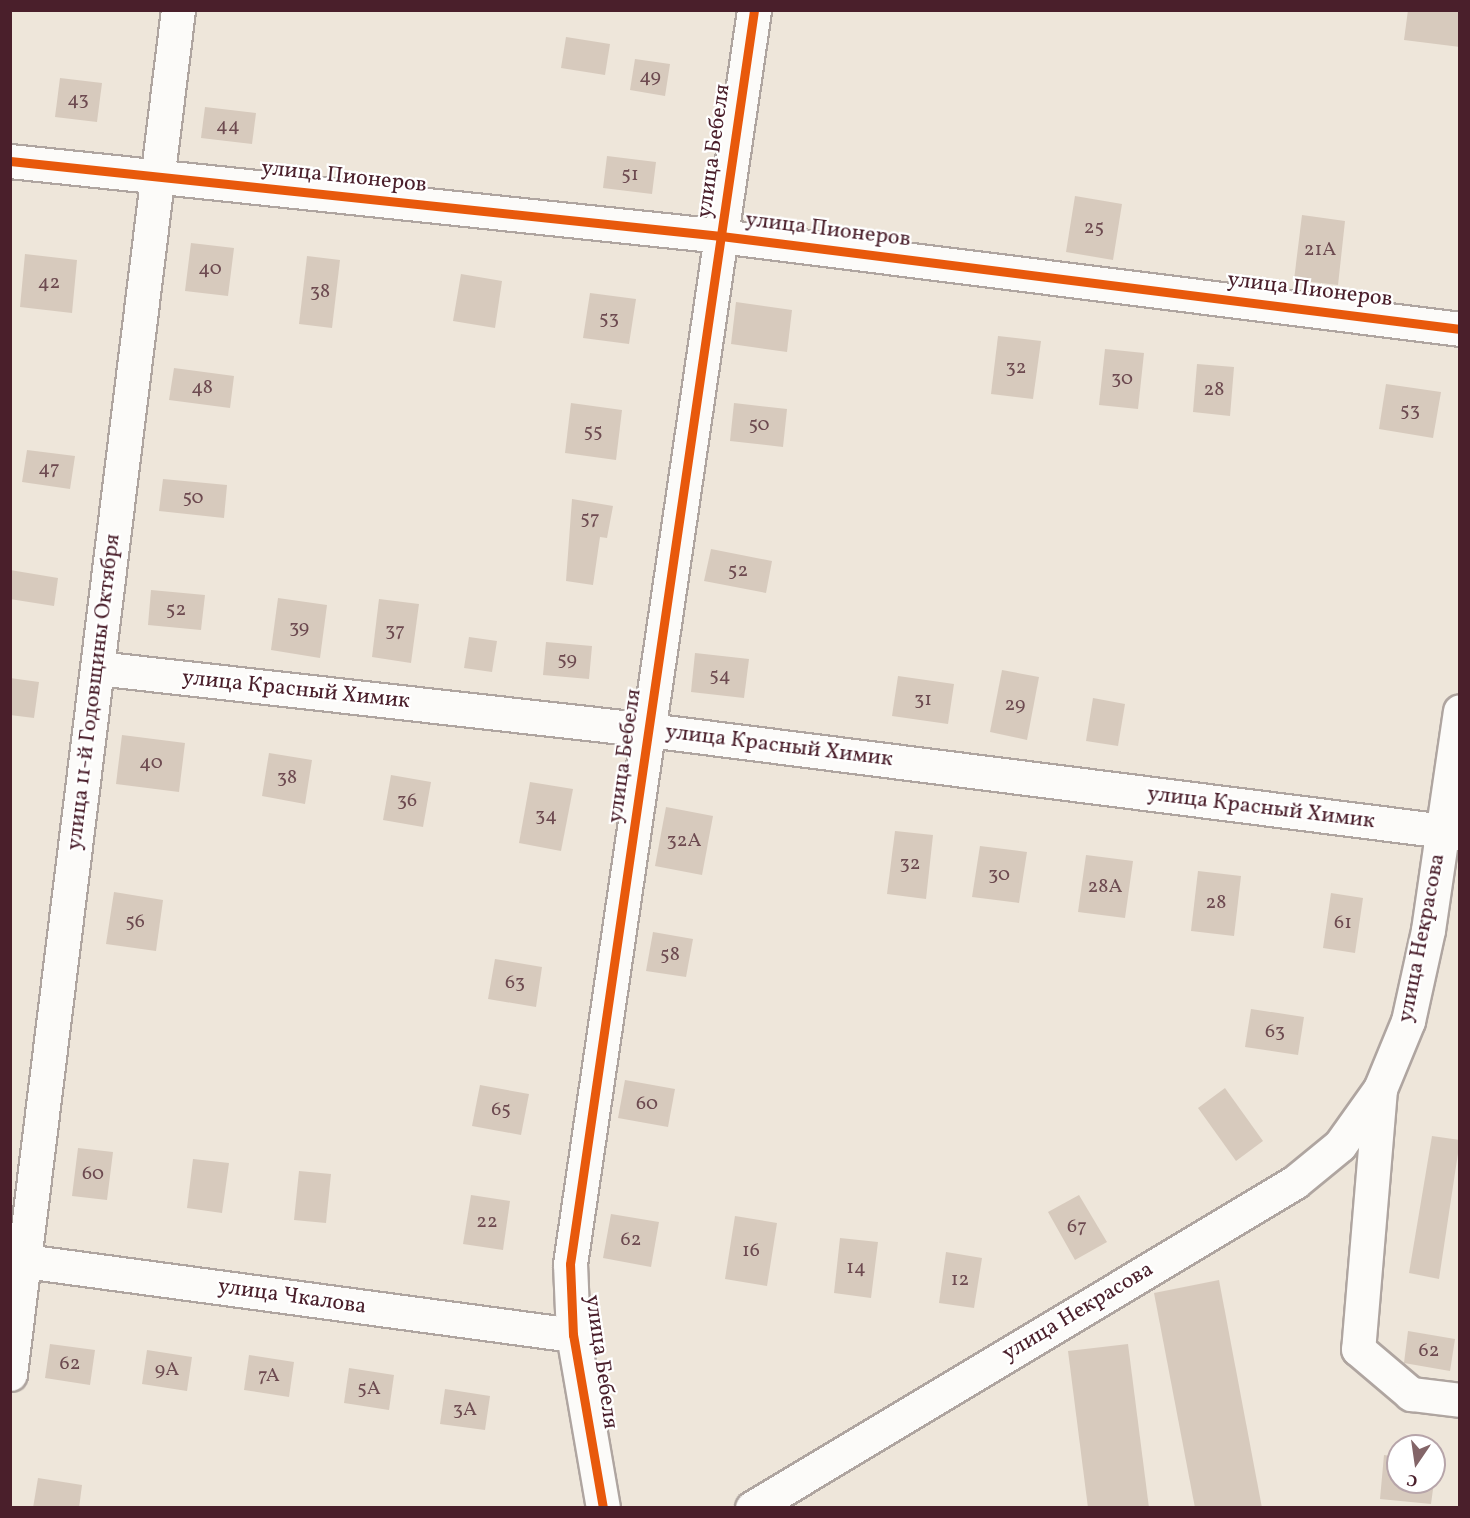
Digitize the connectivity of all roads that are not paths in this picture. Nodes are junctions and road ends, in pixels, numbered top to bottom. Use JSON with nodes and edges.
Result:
{"nodes":[{"id":1,"x":178,"y":10,"type":"edge"},
{"id":2,"x":754,"y":10,"type":"edge"},
{"id":3,"x":10,"y":161,"type":"edge"},
{"id":4,"x":158,"y":176,"type":"junction"},
{"id":5,"x":721,"y":236,"type":"junction"},
{"id":6,"x":1460,"y":329,"type":"edge"},
{"id":7,"x":97,"y":668,"type":"junction"},
{"id":8,"x":1460,"y":711,"type":"edge"},
{"id":9,"x":649,"y":730,"type":"junction"},
{"id":10,"x":1451,"y":832,"type":"edge"},
{"id":11,"x":1380,"y":1089,"type":"junction"},
{"id":12,"x":18,"y":1260,"type":"edge"},
{"id":13,"x":573,"y":1335,"type":"junction"},
{"id":14,"x":10,"y":1374,"type":"edge"},
{"id":15,"x":1460,"y":1400,"type":"edge"},
{"id":16,"x":603,"y":1508,"type":"edge"},
{"id":17,"x":752,"y":1508,"type":"edge"}],
"edges":[{"from":1,"to":4,"type":"street","name":"улица 11-й Годовщины Октября"},
{"from":2,"to":5,"type":"street","name":"улица Бебеля"},
{"from":3,"to":4,"type":"street","name":"улица Пионеров"},
{"from":4,"to":5,"type":"street","name":"улица Пионеров"},
{"from":4,"to":7,"type":"street","name":"улица 11-й Годовщины Октября"},
{"from":5,"to":6,"type":"street","name":"улица Пионеров"},
{"from":5,"to":9,"type":"street","name":"улица Бебеля"},
{"from":7,"to":9,"type":"street","name":"улица Красный Химик"},
{"from":7,"to":12,"type":"street","name":"улица 11-й Годовщины Октября"},
{"from":8,"to":10,"type":"street","name":"улица Некрасова"},
{"from":9,"to":10,"type":"street","name":"улица Красный Химик"},
{"from":9,"to":13,"type":"street","name":"улица Бебеля"},
{"from":10,"to":11,"type":"street","name":"улица Некрасова"},
{"from":11,"to":15,"type":"street","name":"улица Некрасова"},
{"from":11,"to":17,"type":"street","name":"улица Некрасова"},
{"from":12,"to":13,"type":"street","name":"улица Чкалова"},
{"from":12,"to":14,"type":"street","name":"улица 11-й Годовщины Октября"},
{"from":13,"to":16,"type":"street","name":"улица Бебеля"}]}
